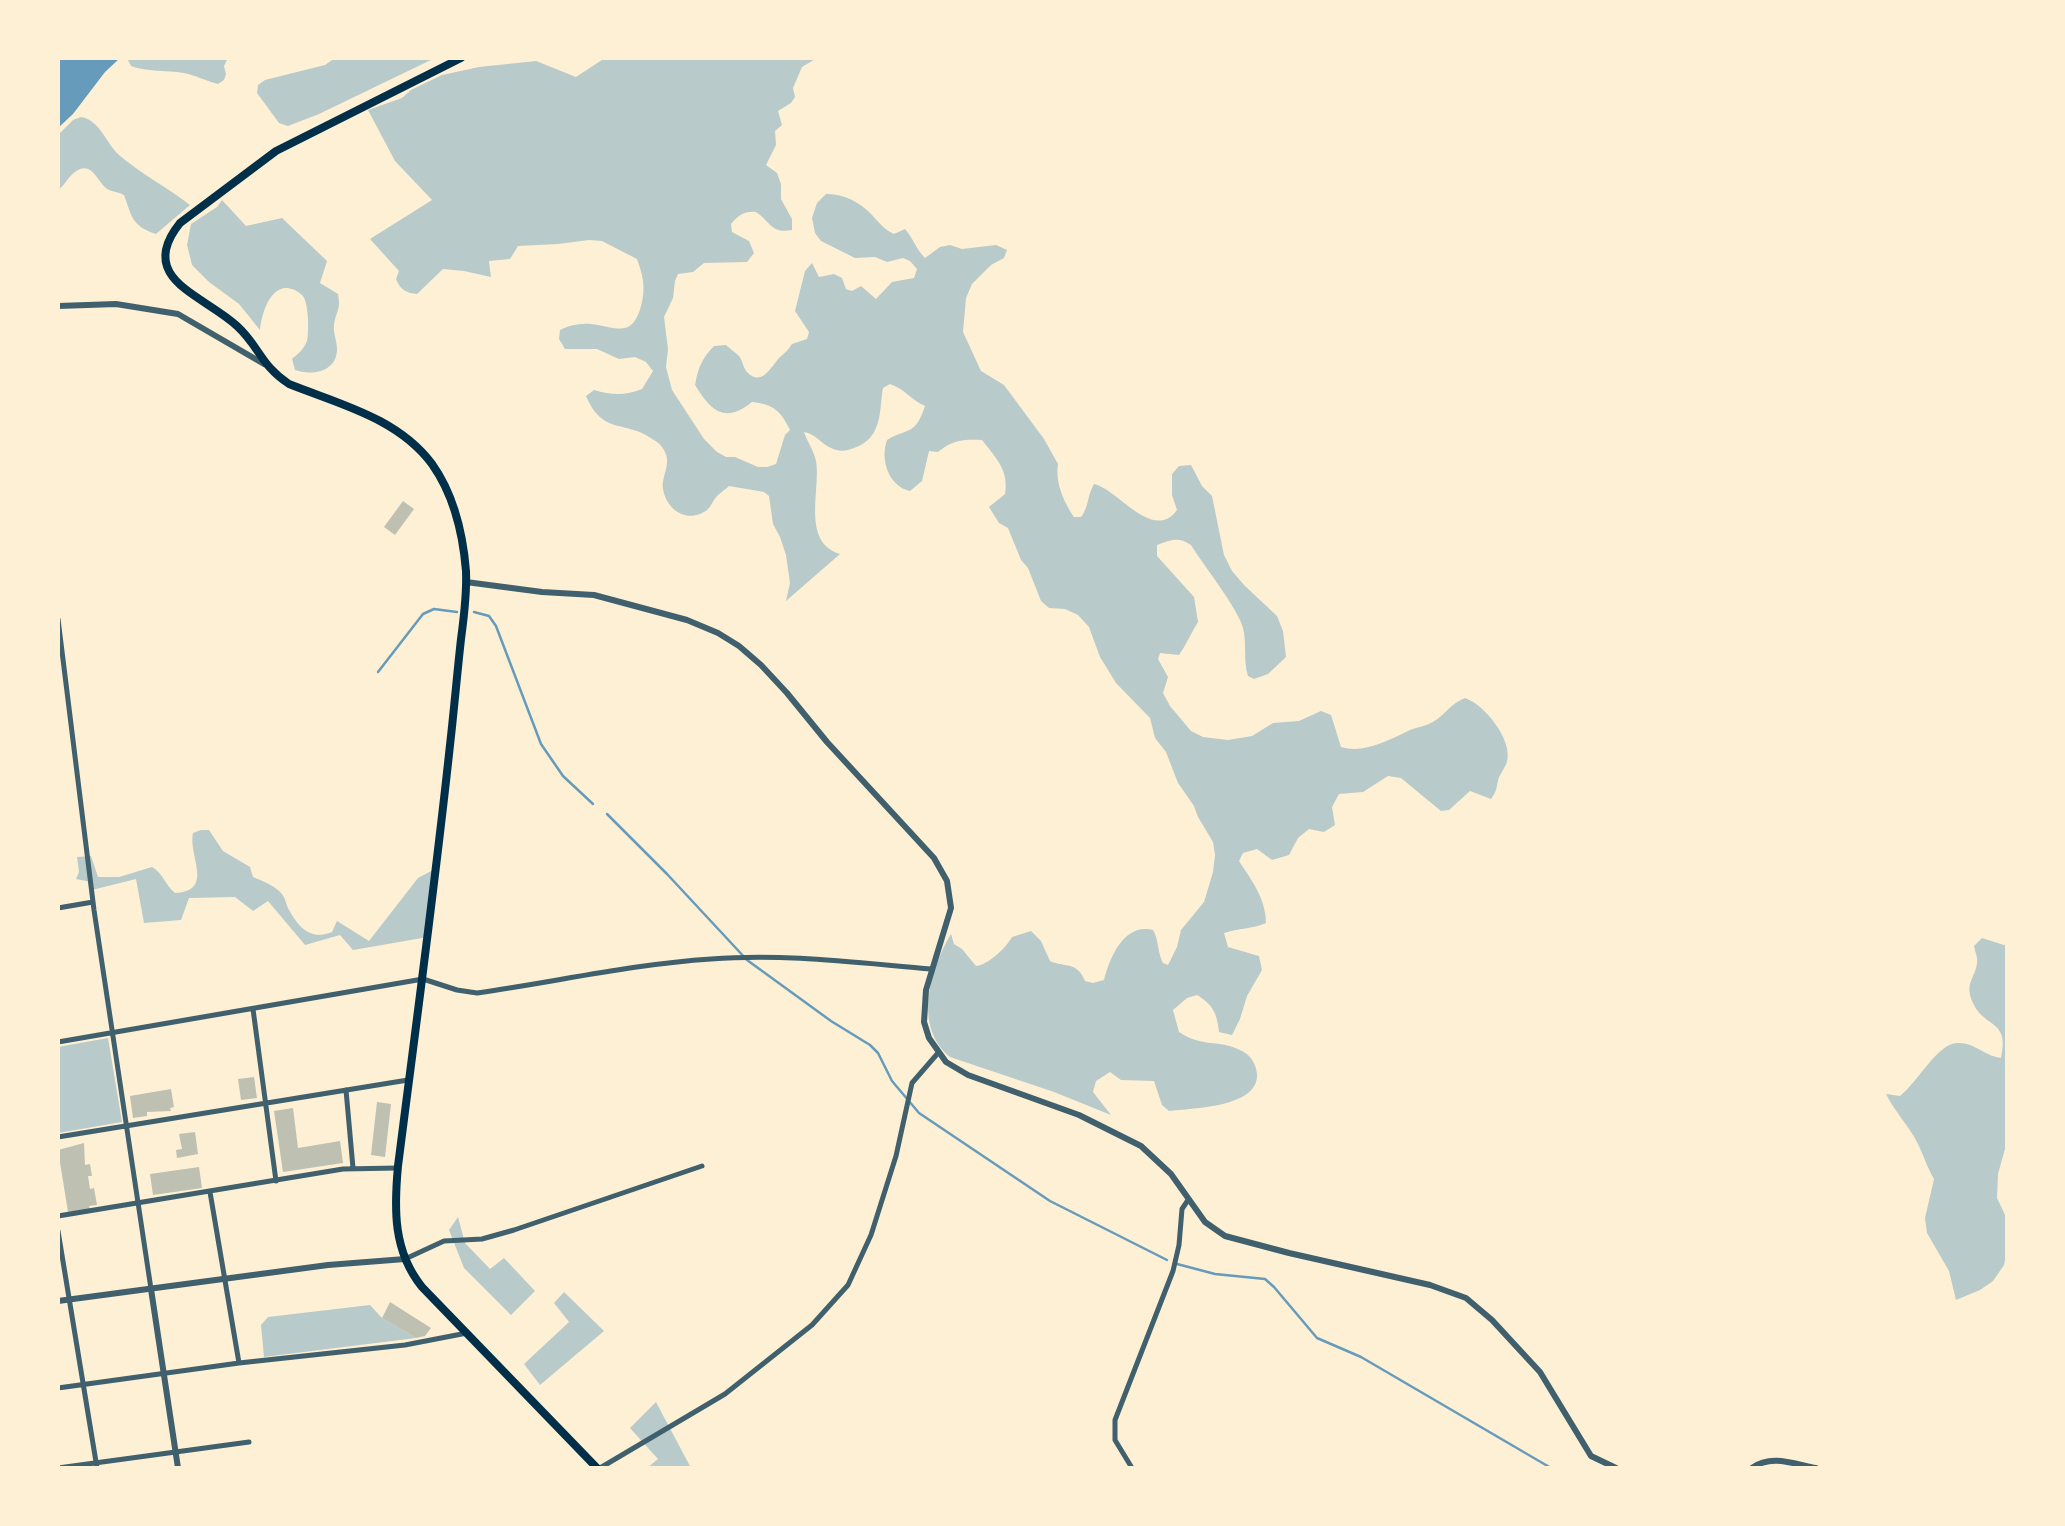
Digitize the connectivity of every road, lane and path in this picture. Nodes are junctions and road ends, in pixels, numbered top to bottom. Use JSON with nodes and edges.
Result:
{"nodes":[{"id":1,"x":461,"y":58,"type":"edge"},
{"id":2,"x":58,"y":306,"type":"edge"},
{"id":3,"x":264,"y":364,"type":"junction"},
{"id":4,"x":466,"y":582,"type":"junction"},
{"id":5,"x":58,"y":619,"type":"edge"},
{"id":6,"x":94,"y":902,"type":"junction"},
{"id":7,"x":58,"y":908,"type":"edge"},
{"id":8,"x":932,"y":969,"type":"junction"},
{"id":9,"x":422,"y":979,"type":"junction"},
{"id":10,"x":253,"y":1009,"type":"junction"},
{"id":11,"x":113,"y":1033,"type":"junction"},
{"id":12,"x":58,"y":1042,"type":"edge"},
{"id":13,"x":938,"y":1053,"type":"junction"},
{"id":14,"x":408,"y":1080,"type":"junction"},
{"id":15,"x":346,"y":1090,"type":"junction"},
{"id":16,"x":266,"y":1103,"type":"junction"},
{"id":17,"x":126,"y":1125,"type":"junction"},
{"id":18,"x":58,"y":1136,"type":"edge"},
{"id":19,"x":702,"y":1166,"type":"dead end"},
{"id":20,"x":353,"y":1168,"type":"junction"},
{"id":21,"x":397,"y":1168,"type":"junction"},
{"id":22,"x":276,"y":1181,"type":"junction"},
{"id":23,"x":210,"y":1192,"type":"junction"},
{"id":24,"x":1188,"y":1200,"type":"junction"},
{"id":25,"x":138,"y":1204,"type":"junction"},
{"id":26,"x":58,"y":1216,"type":"edge"},
{"id":27,"x":58,"y":1231,"type":"edge"},
{"id":28,"x":404,"y":1259,"type":"junction"},
{"id":29,"x":225,"y":1278,"type":"junction"},
{"id":30,"x":151,"y":1289,"type":"junction"},
{"id":31,"x":70,"y":1300,"type":"junction"},
{"id":32,"x":58,"y":1302,"type":"edge"},
{"id":33,"x":467,"y":1333,"type":"junction"},
{"id":34,"x":239,"y":1363,"type":"junction"},
{"id":35,"x":164,"y":1374,"type":"junction"},
{"id":36,"x":84,"y":1385,"type":"junction"},
{"id":37,"x":58,"y":1388,"type":"edge"},
{"id":38,"x":249,"y":1442,"type":"dead end"},
{"id":39,"x":176,"y":1452,"type":"junction"},
{"id":40,"x":97,"y":1466,"type":"edge"},
{"id":41,"x":58,"y":1468,"type":"edge"},
{"id":42,"x":178,"y":1468,"type":"edge"},
{"id":43,"x":599,"y":1468,"type":"edge"},
{"id":44,"x":1132,"y":1468,"type":"edge"},
{"id":45,"x":1616,"y":1468,"type":"edge"},
{"id":46,"x":1752,"y":1468,"type":"edge"},
{"id":47,"x":1816,"y":1468,"type":"edge"}],
"edges":[{"from":1,"to":3,"type":"highway"},
{"from":2,"to":3,"type":"street"},
{"from":3,"to":4,"type":"highway"},
{"from":4,"to":8,"type":"street"},
{"from":4,"to":9,"type":"highway"},
{"from":5,"to":6,"type":"street"},
{"from":6,"to":7,"type":"street"},
{"from":6,"to":11,"type":"street"},
{"from":8,"to":9,"type":"street"},
{"from":8,"to":13,"type":"street"},
{"from":9,"to":10,"type":"street"},
{"from":9,"to":14,"type":"highway"},
{"from":10,"to":11,"type":"street"},
{"from":10,"to":16,"type":"street"},
{"from":11,"to":12,"type":"street"},
{"from":11,"to":17,"type":"street"},
{"from":13,"to":24,"type":"street"},
{"from":13,"to":43,"type":"street"},
{"from":14,"to":15,"type":"street"},
{"from":14,"to":21,"type":"highway"},
{"from":15,"to":16,"type":"street"},
{"from":15,"to":20,"type":"street"},
{"from":16,"to":17,"type":"street"},
{"from":16,"to":22,"type":"street"},
{"from":17,"to":18,"type":"street"},
{"from":17,"to":25,"type":"street"},
{"from":19,"to":28,"type":"street"},
{"from":20,"to":21,"type":"street"},
{"from":20,"to":22,"type":"street"},
{"from":21,"to":28,"type":"highway"},
{"from":22,"to":23,"type":"street"},
{"from":23,"to":25,"type":"street"},
{"from":23,"to":29,"type":"street"},
{"from":24,"to":44,"type":"street"},
{"from":24,"to":45,"type":"street"},
{"from":25,"to":26,"type":"street"},
{"from":25,"to":30,"type":"street"},
{"from":27,"to":31,"type":"street"},
{"from":28,"to":29,"type":"street"},
{"from":28,"to":33,"type":"highway"},
{"from":29,"to":30,"type":"street"},
{"from":29,"to":34,"type":"street"},
{"from":30,"to":31,"type":"street"},
{"from":30,"to":35,"type":"street"},
{"from":31,"to":32,"type":"street"},
{"from":31,"to":36,"type":"street"},
{"from":33,"to":34,"type":"street"},
{"from":33,"to":43,"type":"highway"},
{"from":34,"to":35,"type":"street"},
{"from":35,"to":36,"type":"street"},
{"from":35,"to":39,"type":"street"},
{"from":36,"to":37,"type":"street"},
{"from":36,"to":40,"type":"street"},
{"from":38,"to":39,"type":"street"},
{"from":39,"to":40,"type":"street"},
{"from":39,"to":42,"type":"street"},
{"from":40,"to":41,"type":"street"},
{"from":46,"to":47,"type":"street"}]}
